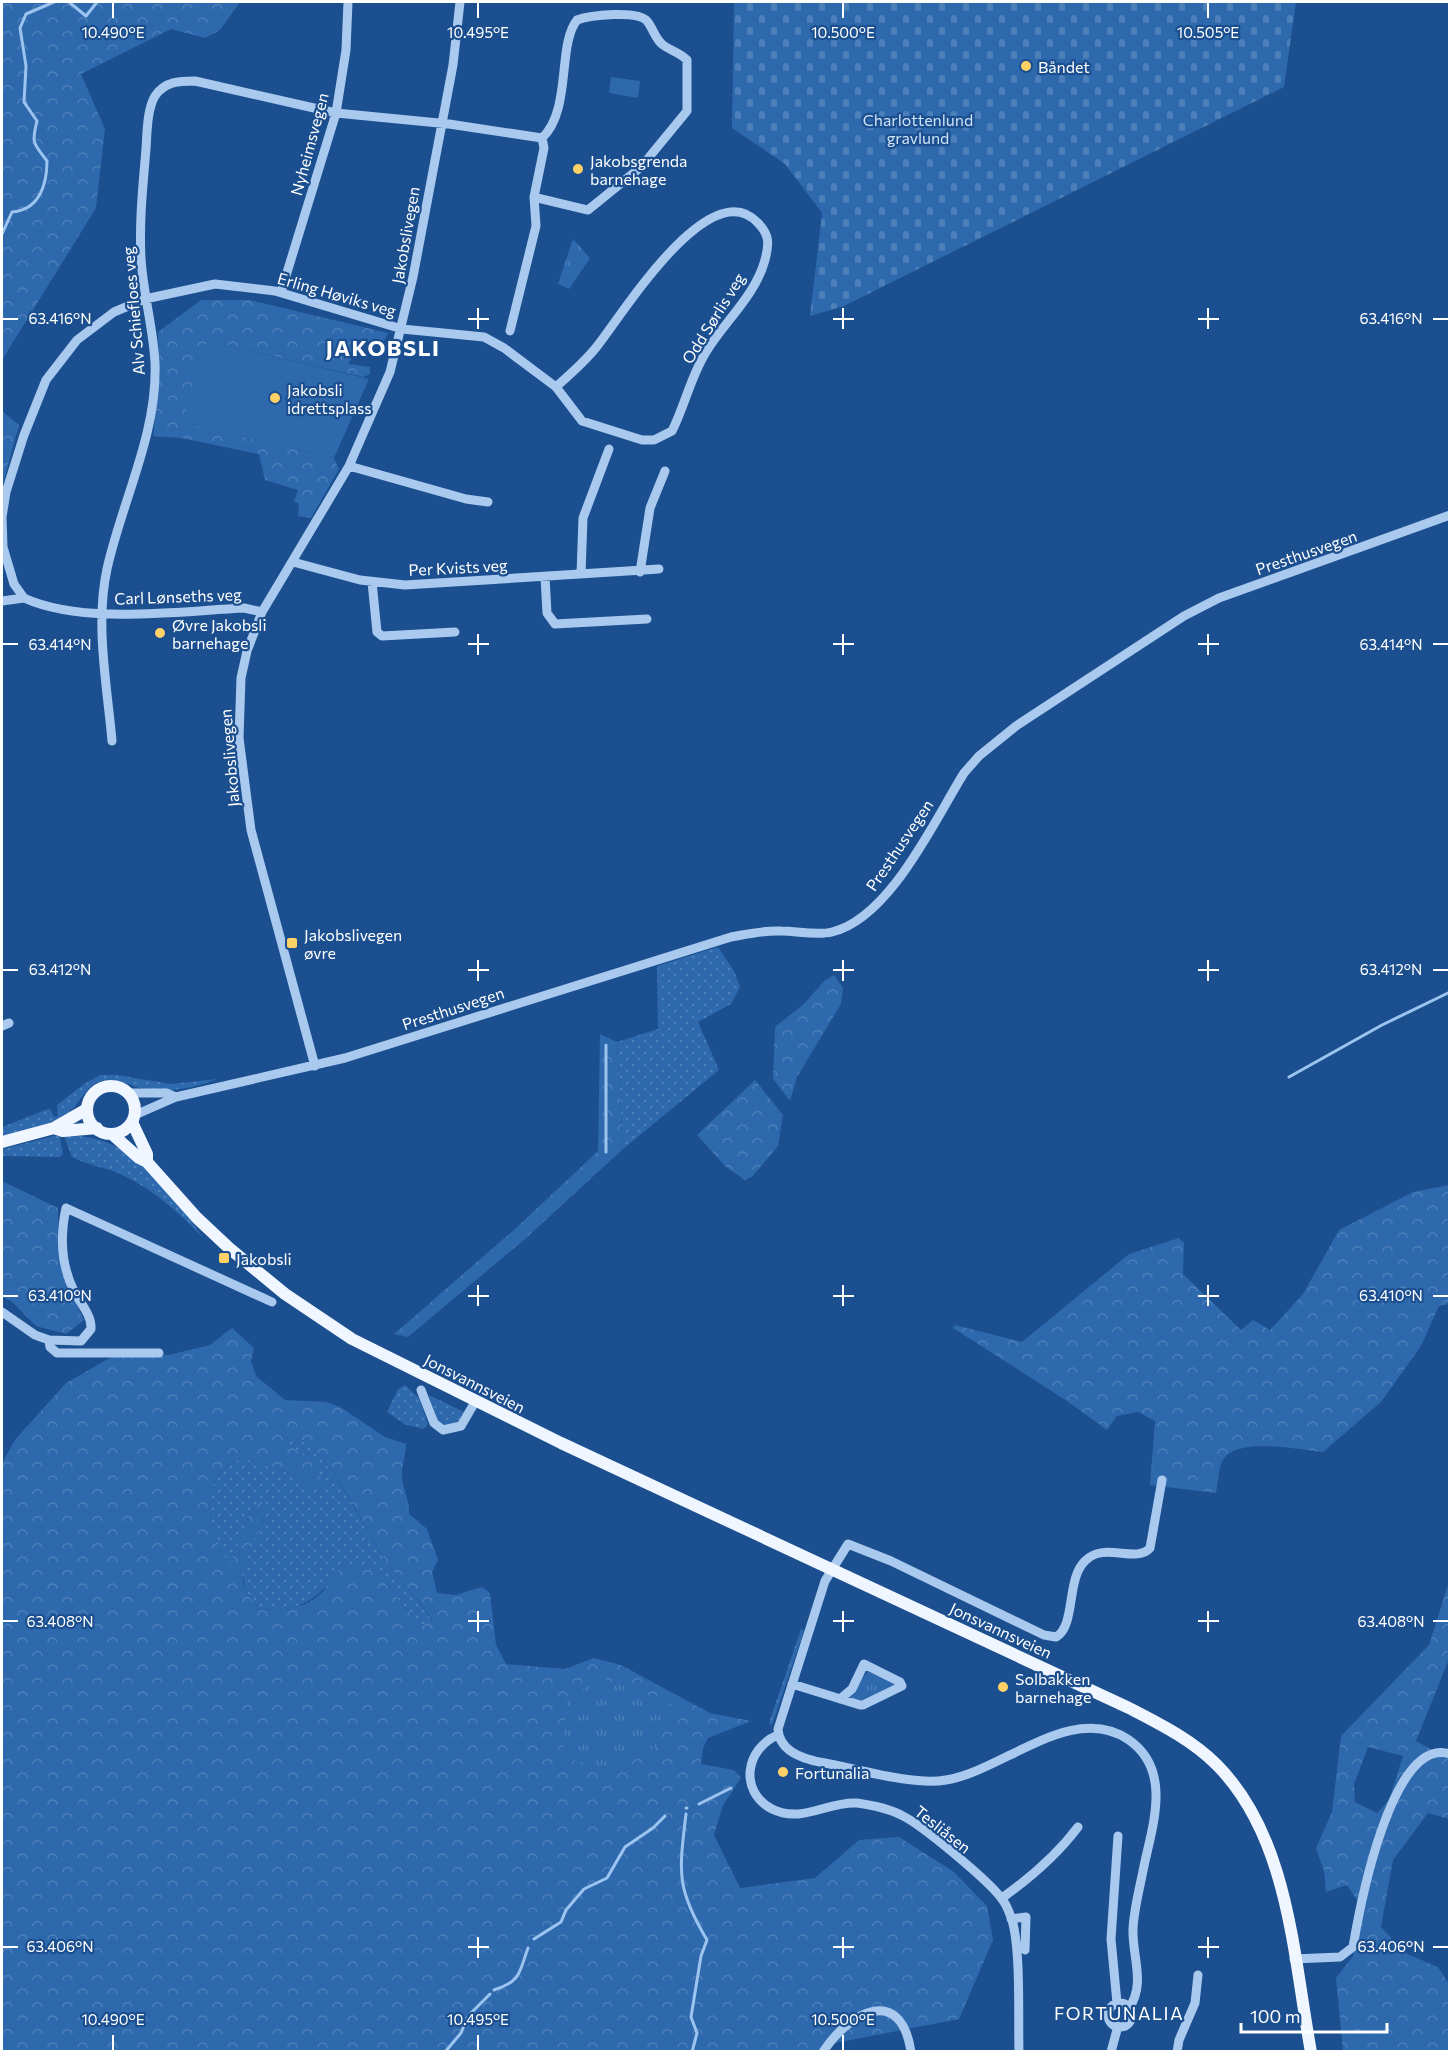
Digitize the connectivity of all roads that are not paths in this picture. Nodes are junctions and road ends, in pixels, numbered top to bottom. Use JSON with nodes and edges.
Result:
{"nodes":[{"id":1,"x":348,"y":2,"type":"edge"},
{"id":2,"x":460,"y":2,"type":"edge"},
{"id":3,"x":336,"y":113,"type":"junction"},
{"id":4,"x":441,"y":124,"type":"junction"},
{"id":5,"x":542,"y":138,"type":"junction"},
{"id":6,"x":534,"y":197,"type":"junction"},
{"id":7,"x":281,"y":292,"type":"junction"},
{"id":8,"x":145,"y":299,"type":"junction"},
{"id":9,"x":402,"y":328,"type":"junction"},
{"id":10,"x":510,"y":332,"type":"dead end"},
{"id":11,"x":556,"y":387,"type":"junction"},
{"id":12,"x":609,"y":449,"type":"dead end"},
{"id":13,"x":349,"y":466,"type":"junction"},
{"id":14,"x":665,"y":471,"type":"dead end"},
{"id":15,"x":488,"y":502,"type":"dead end"},
{"id":16,"x":1449,"y":515,"type":"edge"},
{"id":17,"x":293,"y":562,"type":"junction"},
{"id":18,"x":659,"y":569,"type":"dead end"},
{"id":19,"x":640,"y":572,"type":"junction"},
{"id":20,"x":581,"y":574,"type":"junction"},
{"id":21,"x":545,"y":576,"type":"junction"},
{"id":22,"x":372,"y":582,"type":"junction"},
{"id":23,"x":24,"y":598,"type":"junction"},
{"id":24,"x":2,"y":601,"type":"edge"},
{"id":25,"x":262,"y":612,"type":"junction"},
{"id":26,"x":101,"y":613,"type":"junction"},
{"id":27,"x":647,"y":619,"type":"dead end"},
{"id":28,"x":455,"y":632,"type":"dead end"},
{"id":29,"x":112,"y":741,"type":"dead end"},
{"id":30,"x":315,"y":1066,"type":"junction"},
{"id":31,"x":128,"y":1093,"type":"junction"},
{"id":32,"x":176,"y":1097,"type":"junction"},
{"id":33,"x":87,"y":1109,"type":"junction"},
{"id":34,"x":133,"y":1118,"type":"junction"},
{"id":35,"x":54,"y":1128,"type":"junction"},
{"id":36,"x":97,"y":1128,"type":"junction"},
{"id":37,"x":112,"y":1134,"type":"junction"},
{"id":38,"x":2,"y":1142,"type":"edge"},
{"id":39,"x":147,"y":1162,"type":"junction"},
{"id":40,"x":272,"y":1302,"type":"dead end"},
{"id":41,"x":2,"y":1312,"type":"edge"},
{"id":42,"x":49,"y":1340,"type":"junction"},
{"id":43,"x":159,"y":1353,"type":"dead end"},
{"id":44,"x":421,"y":1390,"type":"dead end"},
{"id":45,"x":475,"y":1402,"type":"junction"},
{"id":46,"x":1162,"y":1480,"type":"dead end"},
{"id":47,"x":831,"y":1570,"type":"junction"},
{"id":48,"x":792,"y":1684,"type":"junction"},
{"id":49,"x":840,"y":1699,"type":"junction"},
{"id":50,"x":778,"y":1735,"type":"junction"},
{"id":51,"x":1449,"y":1754,"type":"edge"},
{"id":52,"x":1078,"y":1827,"type":"dead end"},
{"id":53,"x":1118,"y":1836,"type":"dead end"},
{"id":54,"x":1002,"y":1898,"type":"junction"},
{"id":55,"x":1011,"y":1918,"type":"junction"},
{"id":56,"x":1025,"y":1950,"type":"dead end"},
{"id":57,"x":1294,"y":1959,"type":"junction"},
{"id":58,"x":1198,"y":1975,"type":"dead end"},
{"id":59,"x":1116,"y":2003,"type":"junction"},
{"id":60,"x":1129,"y":2008,"type":"junction"},
{"id":61,"x":1118,"y":2026,"type":"junction"},
{"id":62,"x":823,"y":2052,"type":"edge"},
{"id":63,"x":911,"y":2052,"type":"edge"},
{"id":64,"x":1019,"y":2052,"type":"edge"},
{"id":65,"x":1111,"y":2052,"type":"edge"},
{"id":66,"x":1177,"y":2052,"type":"edge"},
{"id":67,"x":1311,"y":2052,"type":"edge"}],
"edges":[{"from":1,"to":3,"type":"street","name":"Nyheimsvegen"},
{"from":2,"to":4,"type":"street","name":"Jakobslivegen"},
{"from":3,"to":4,"type":"street","name":"Alv Schiefloes veg"},
{"from":3,"to":7,"type":"street","name":"Nyheimsvegen"},
{"from":3,"to":8,"type":"street","name":"Alv Schiefloes veg"},
{"from":4,"to":5,"type":"street","name":"Alv Schiefloes veg"},
{"from":4,"to":9,"type":"street","name":"Jakobslivegen"},
{"from":5,"to":6,"type":"street"},
{"from":5,"to":6,"type":"street"},
{"from":6,"to":10,"type":"street"},
{"from":7,"to":8,"type":"street","name":"Erling Høviks veg"},
{"from":7,"to":9,"type":"street","name":"Erling Høviks veg"},
{"from":8,"to":23,"type":"street","name":"Erling Høviks veg"},
{"from":8,"to":26,"type":"street","name":"Alv Schiefloes veg"},
{"from":9,"to":11,"type":"street","name":"Odd Sørlis veg"},
{"from":9,"to":13,"type":"street","name":"Jakobslivegen"},
{"from":11,"to":11,"type":"street","name":"Odd Sørlis veg"},
{"from":12,"to":20,"type":"street"},
{"from":13,"to":15,"type":"street"},
{"from":13,"to":17,"type":"street","name":"Jakobslivegen"},
{"from":14,"to":19,"type":"street"},
{"from":16,"to":30,"type":"street","name":"Presthusvegen"},
{"from":17,"to":22,"type":"street","name":"Per Kvists veg"},
{"from":17,"to":25,"type":"street","name":"Jakobslivegen"},
{"from":18,"to":19,"type":"street","name":"Per Kvists veg"},
{"from":19,"to":20,"type":"street","name":"Per Kvists veg"},
{"from":20,"to":21,"type":"street","name":"Per Kvists veg"},
{"from":21,"to":22,"type":"street","name":"Per Kvists veg"},
{"from":21,"to":27,"type":"street"},
{"from":22,"to":28,"type":"street"},
{"from":23,"to":24,"type":"street"},
{"from":23,"to":26,"type":"street","name":"Carl Lønseths veg"},
{"from":25,"to":26,"type":"street","name":"Carl Lønseths veg"},
{"from":25,"to":30,"type":"street","name":"Jakobslivegen"},
{"from":26,"to":29,"type":"street","name":"Alv Schiefloes veg"},
{"from":30,"to":32,"type":"street","name":"Presthusvegen"},
{"from":31,"to":32,"type":"street","name":"Presthusvegen"},
{"from":31,"to":33,"type":"main road"},
{"from":31,"to":34,"type":"main road"},
{"from":32,"to":34,"type":"street","name":"Presthusvegen"},
{"from":33,"to":35,"type":"main road"},
{"from":33,"to":36,"type":"main road"},
{"from":34,"to":37,"type":"main road"},
{"from":34,"to":39,"type":"main road","name":"Jonsvannsveien"},
{"from":35,"to":36,"type":"main road"},
{"from":35,"to":38,"type":"main road"},
{"from":36,"to":37,"type":"main road"},
{"from":37,"to":39,"type":"main road","name":"Jonsvannsveien"},
{"from":39,"to":45,"type":"main road","name":"Jonsvannsveien"},
{"from":40,"to":42,"type":"street"},
{"from":41,"to":42,"type":"street"},
{"from":42,"to":43,"type":"street"},
{"from":44,"to":45,"type":"street"},
{"from":45,"to":47,"type":"main road","name":"Jonsvannsveien"},
{"from":46,"to":47,"type":"street","name":"Jonsvannsveien"},
{"from":47,"to":48,"type":"street"},
{"from":47,"to":57,"type":"main road","name":"Jonsvannsveien"},
{"from":48,"to":49,"type":"street"},
{"from":48,"to":50,"type":"street"},
{"from":49,"to":49,"type":"street"},
{"from":50,"to":54,"type":"street","name":"Tesliåsen"},
{"from":50,"to":60,"type":"street"},
{"from":51,"to":57,"type":"street"},
{"from":52,"to":54,"type":"street"},
{"from":53,"to":59,"type":"street"},
{"from":54,"to":55,"type":"street","name":"Tesliåsen"},
{"from":55,"to":56,"type":"street","name":"Tesliåsen"},
{"from":55,"to":64,"type":"street","name":"Tesliåsen"},
{"from":57,"to":67,"type":"main road","name":"Jonsvannsveien"},
{"from":58,"to":66,"type":"street"},
{"from":59,"to":60,"type":"street"},
{"from":59,"to":61,"type":"street"},
{"from":60,"to":61,"type":"street"},
{"from":61,"to":65,"type":"street"},
{"from":62,"to":63,"type":"street"}]}
